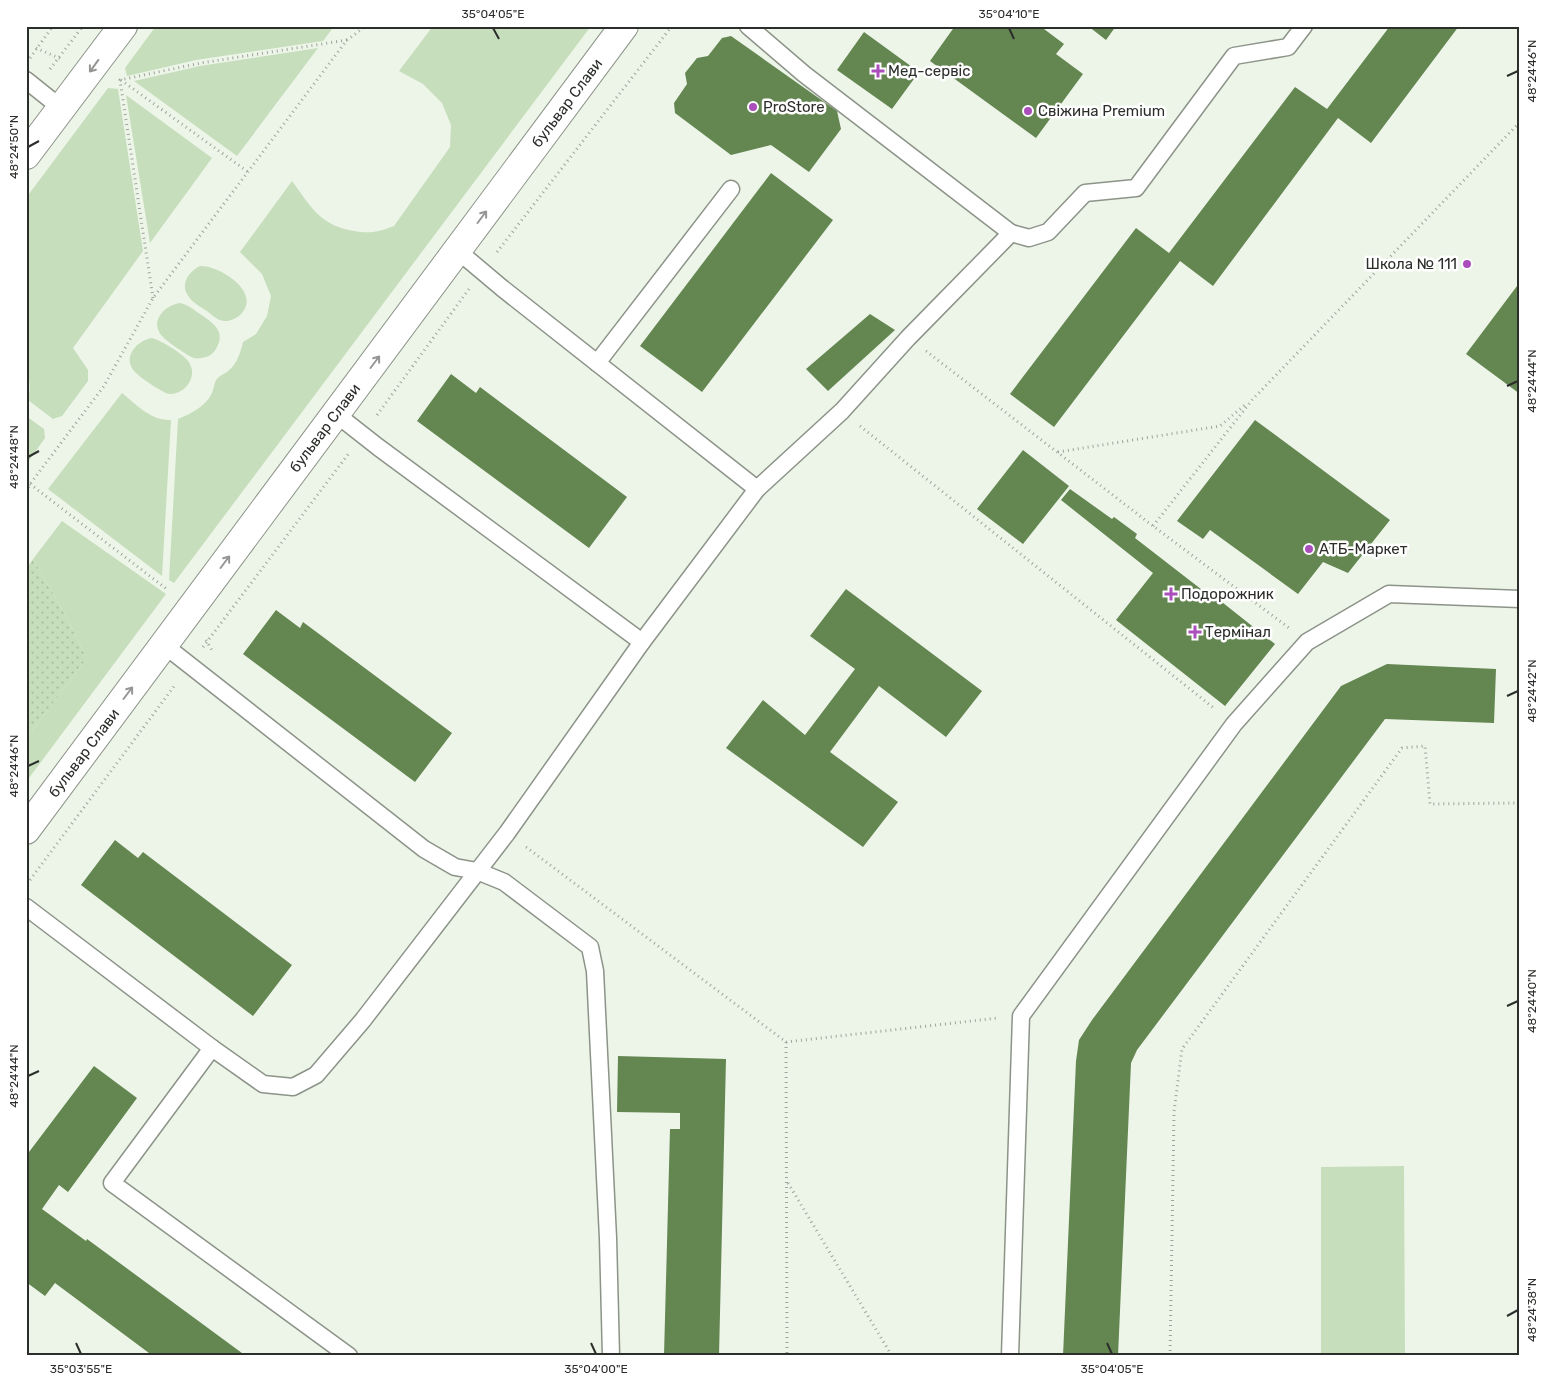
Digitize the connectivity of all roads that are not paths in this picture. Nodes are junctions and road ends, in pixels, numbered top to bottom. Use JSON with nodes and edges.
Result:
{"nodes":[{"id":1,"x":123,"y":26,"type":"edge"},
{"id":2,"x":624,"y":26,"type":"edge"},
{"id":3,"x":748,"y":26,"type":"edge"},
{"id":4,"x":1304,"y":26,"type":"edge"},
{"id":5,"x":31,"y":84,"type":"edge"},
{"id":6,"x":61,"y":108,"type":"junction"},
{"id":7,"x":26,"y":155,"type":"edge"},
{"id":8,"x":732,"y":189,"type":"dead end"},
{"id":9,"x":1011,"y":233,"type":"junction"},
{"id":10,"x":458,"y":251,"type":"junction"},
{"id":11,"x":597,"y":363,"type":"junction"},
{"id":12,"x":336,"y":414,"type":"junction"},
{"id":13,"x":757,"y":488,"type":"junction"},
{"id":14,"x":1520,"y":599,"type":"edge"},
{"id":15,"x":642,"y":642,"type":"junction"},
{"id":16,"x":164,"y":645,"type":"junction"},
{"id":17,"x":26,"y":830,"type":"edge"},
{"id":18,"x":477,"y":871,"type":"junction"},
{"id":19,"x":26,"y":907,"type":"edge"},
{"id":20,"x":212,"y":1048,"type":"junction"},
{"id":21,"x":349,"y":1356,"type":"edge"},
{"id":22,"x":611,"y":1356,"type":"edge"},
{"id":23,"x":1010,"y":1356,"type":"edge"}],
"edges":[{"from":1,"to":6,"type":"main road","one_way":true},
{"from":10,"to":2,"type":"main road","name":"бульвар Слави","one_way":true},
{"from":3,"to":9,"type":"lane"},
{"from":4,"to":9,"type":"lane"},
{"from":5,"to":6,"type":"lane"},
{"from":6,"to":7,"type":"main road"},
{"from":8,"to":11,"type":"lane"},
{"from":9,"to":13,"type":"lane"},
{"from":10,"to":11,"type":"lane"},
{"from":12,"to":10,"type":"main road","name":"бульвар Слави","one_way":true},
{"from":11,"to":13,"type":"lane"},
{"from":12,"to":15,"type":"lane"},
{"from":16,"to":12,"type":"main road","name":"бульвар Слави","one_way":true},
{"from":13,"to":15,"type":"lane"},
{"from":14,"to":23,"type":"lane"},
{"from":15,"to":18,"type":"lane"},
{"from":17,"to":16,"type":"main road","name":"бульвар Слави","one_way":true},
{"from":16,"to":18,"type":"lane"},
{"from":18,"to":20,"type":"lane"},
{"from":18,"to":22,"type":"lane"},
{"from":19,"to":20,"type":"lane"},
{"from":20,"to":21,"type":"lane"}]}
